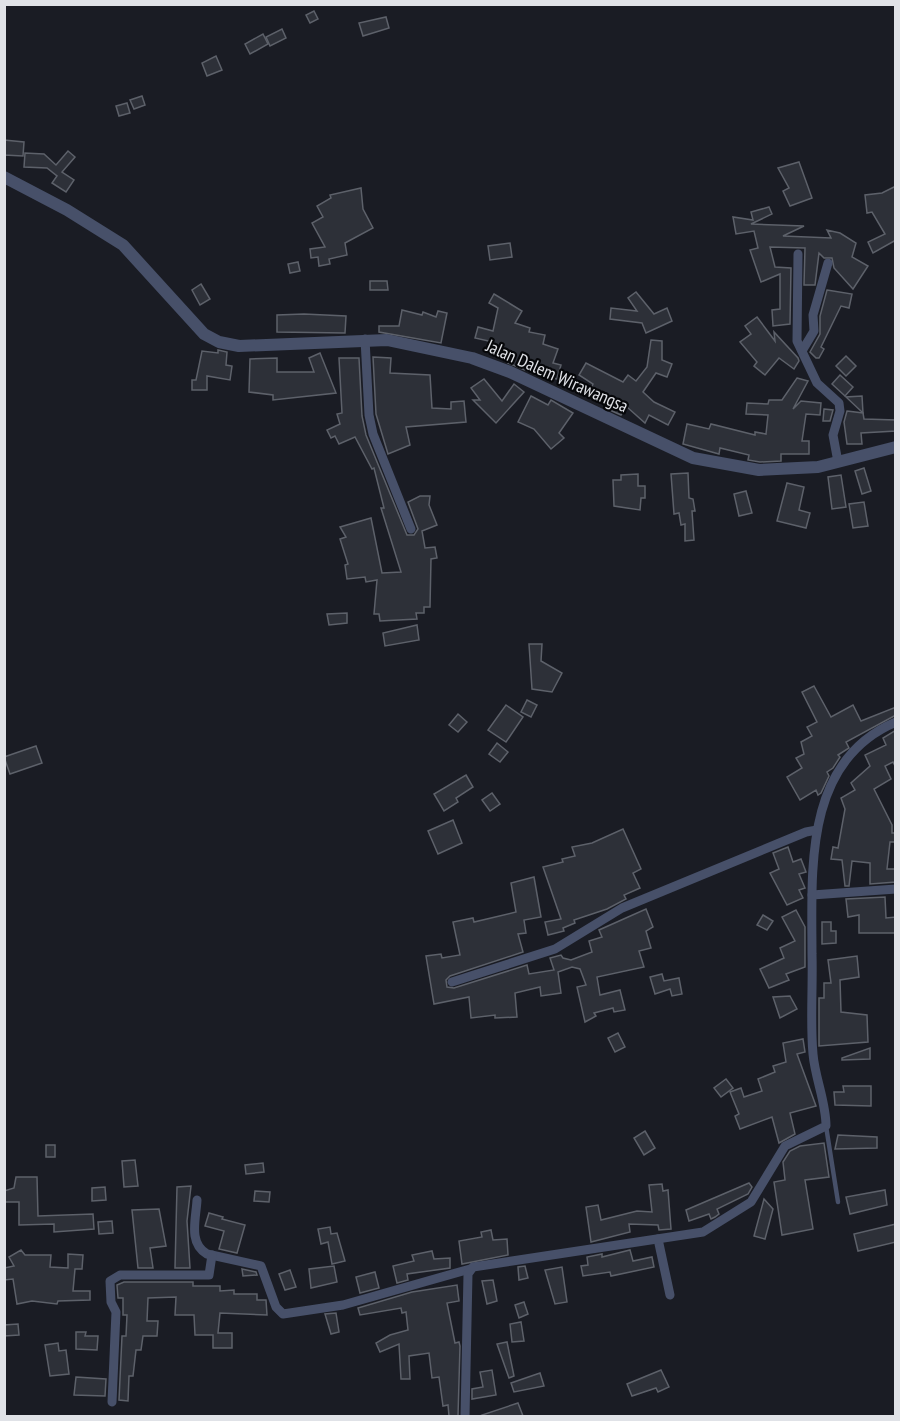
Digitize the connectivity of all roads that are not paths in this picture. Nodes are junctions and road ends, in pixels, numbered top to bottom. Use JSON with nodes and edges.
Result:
{"nodes":[{"id":1,"x":4,"y":177,"type":"edge"},
{"id":2,"x":798,"y":254,"type":"dead end"},
{"id":3,"x":828,"y":263,"type":"dead end"},
{"id":4,"x":365,"y":339,"type":"junction"},
{"id":5,"x":802,"y":351,"type":"junction"},
{"id":6,"x":896,"y":447,"type":"edge"},
{"id":7,"x":838,"y":462,"type":"junction"},
{"id":8,"x":411,"y":529,"type":"dead end"},
{"id":9,"x":896,"y":723,"type":"edge"},
{"id":10,"x":817,"y":830,"type":"junction"},
{"id":11,"x":896,"y":889,"type":"edge"},
{"id":12,"x":812,"y":895,"type":"junction"},
{"id":13,"x":452,"y":982,"type":"dead end"},
{"id":14,"x":826,"y":1126,"type":"junction"},
{"id":15,"x":196,"y":1200,"type":"dead end"},
{"id":16,"x":838,"y":1202,"type":"dead end"},
{"id":17,"x":658,"y":1239,"type":"junction"},
{"id":18,"x":212,"y":1255,"type":"junction"},
{"id":19,"x":470,"y":1269,"type":"junction"},
{"id":20,"x":670,"y":1295,"type":"dead end"},
{"id":21,"x":112,"y":1402,"type":"dead end"},
{"id":22,"x":465,"y":1416,"type":"edge"}],
"edges":[{"from":1,"to":4,"type":"street","name":"Jalan Dalem Wirawangsa"},
{"from":2,"to":5,"type":"street"},
{"from":3,"to":5,"type":"street"},
{"from":4,"to":7,"type":"street","name":"Jalan Dalem Wirawangsa"},
{"from":4,"to":8,"type":"street"},
{"from":5,"to":7,"type":"street"},
{"from":6,"to":7,"type":"street","name":"Jalan Dalem Wirawangsa"},
{"from":9,"to":10,"type":"street"},
{"from":10,"to":12,"type":"street"},
{"from":10,"to":13,"type":"street"},
{"from":11,"to":12,"type":"street"},
{"from":12,"to":14,"type":"street"},
{"from":14,"to":16,"type":"lane"},
{"from":14,"to":17,"type":"street"},
{"from":15,"to":18,"type":"street"},
{"from":17,"to":19,"type":"street"},
{"from":17,"to":20,"type":"street"},
{"from":18,"to":19,"type":"street"},
{"from":18,"to":21,"type":"street"},
{"from":19,"to":22,"type":"street"}]}
